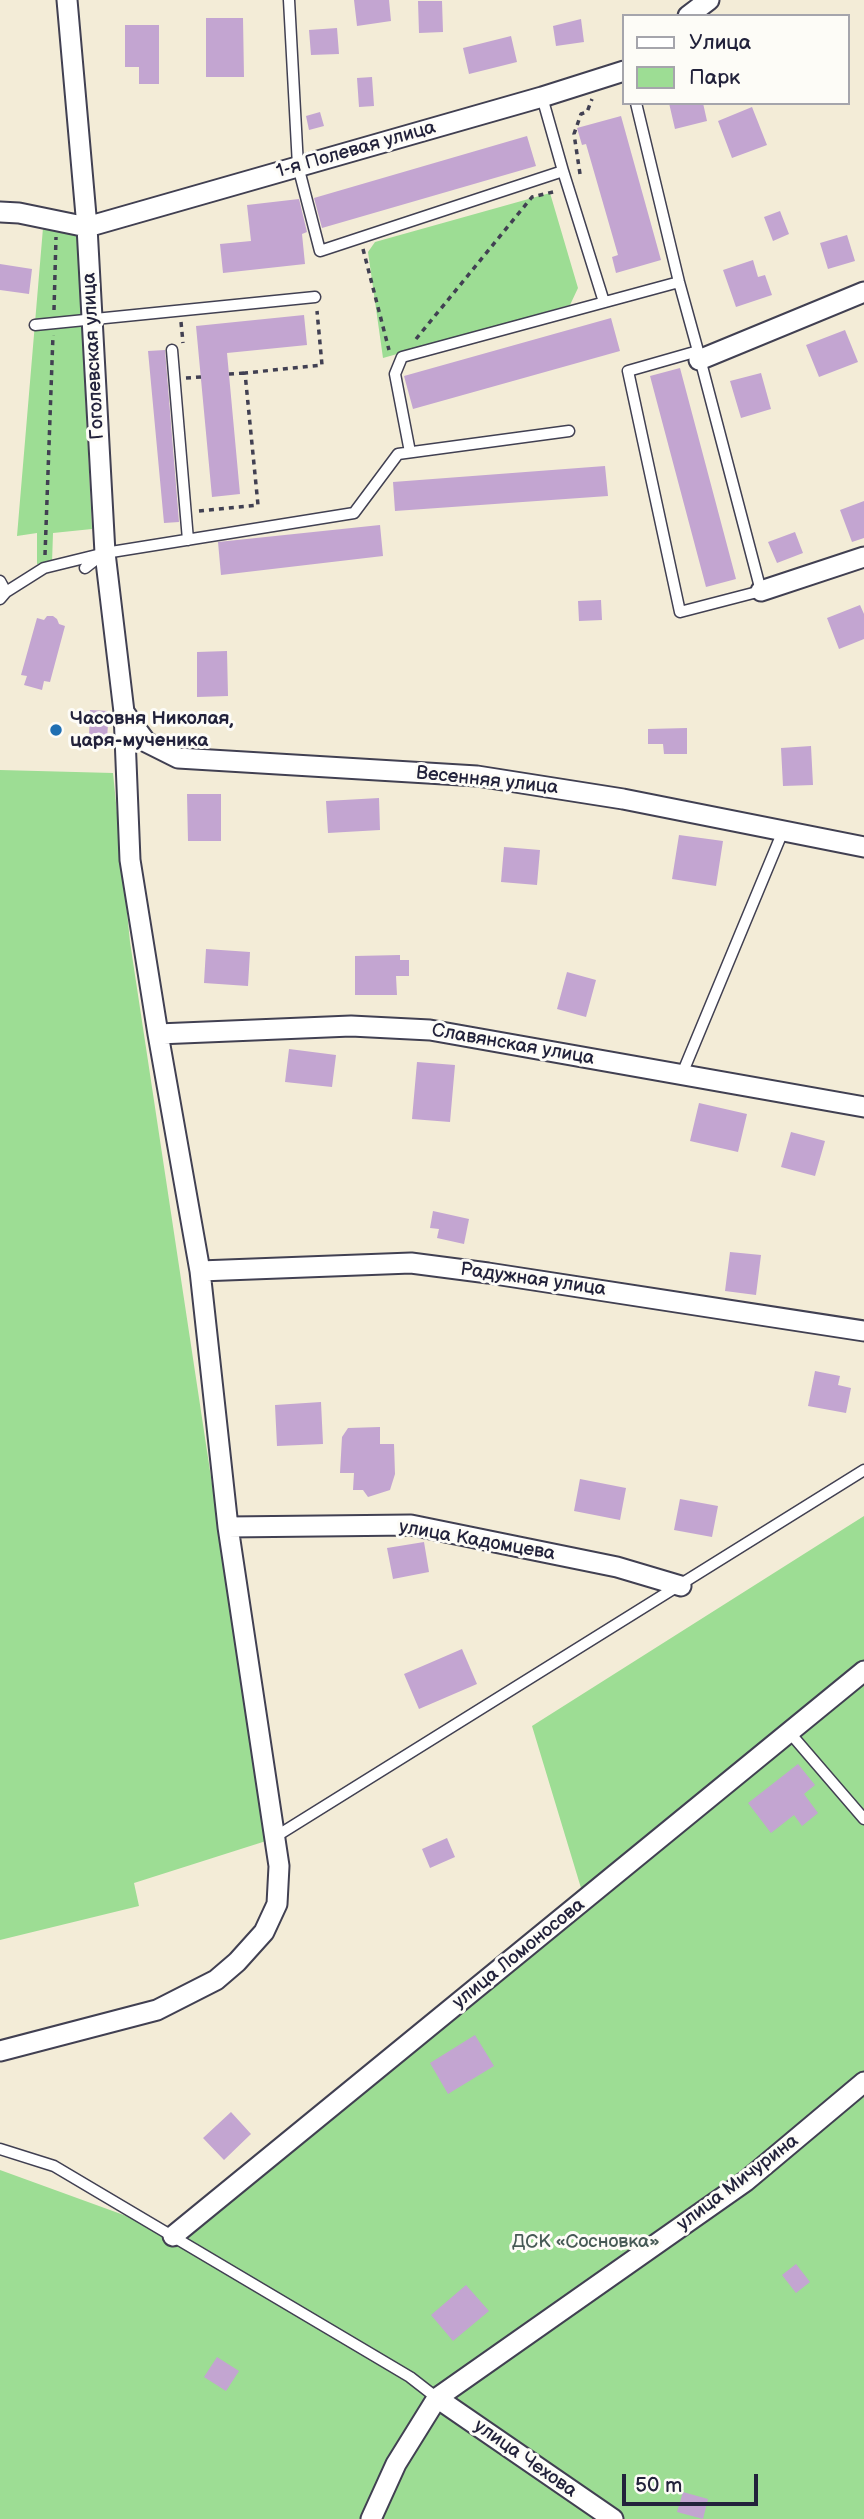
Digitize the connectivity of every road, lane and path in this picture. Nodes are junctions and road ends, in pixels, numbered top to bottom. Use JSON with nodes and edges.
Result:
{"nodes":[{"id":1,"x":67,"y":0,"type":"edge"},
{"id":2,"x":289,"y":0,"type":"edge"},
{"id":3,"x":622,"y":72,"type":"edge"},
{"id":4,"x":601,"y":78,"type":"junction"},
{"id":5,"x":542,"y":97,"type":"junction"},
{"id":6,"x":636,"y":105,"type":"edge"},
{"id":7,"x":298,"y":166,"type":"junction"},
{"id":8,"x":563,"y":171,"type":"junction"},
{"id":9,"x":569,"y":186,"type":"junction"},
{"id":10,"x":0,"y":212,"type":"edge"},
{"id":11,"x":57,"y":221,"type":"junction"},
{"id":12,"x":87,"y":227,"type":"junction"},
{"id":13,"x":359,"y":237,"type":"junction"},
{"id":14,"x":678,"y":282,"type":"junction"},
{"id":15,"x":864,"y":292,"type":"edge"},
{"id":16,"x":315,"y":297,"type":"joint"},
{"id":17,"x":604,"y":302,"type":"junction"},
{"id":18,"x":92,"y":318,"type":"junction"},
{"id":19,"x":53,"y":323,"type":"junction"},
{"id":20,"x":35,"y":325,"type":"dead end"},
{"id":21,"x":172,"y":350,"type":"dead end"},
{"id":22,"x":699,"y":356,"type":"junction"},
{"id":23,"x":402,"y":357,"type":"junction"},
{"id":24,"x":245,"y":373,"type":"junction"},
{"id":25,"x":229,"y":374,"type":"dead end"},
{"id":26,"x":395,"y":374,"type":"junction"},
{"id":27,"x":201,"y":377,"type":"dead end"},
{"id":28,"x":186,"y":378,"type":"dead end"},
{"id":29,"x":569,"y":431,"type":"dead end"},
{"id":30,"x":410,"y":452,"type":"junction"},
{"id":31,"x":199,"y":511,"type":"dead end"},
{"id":32,"x":188,"y":540,"type":"junction"},
{"id":33,"x":105,"y":553,"type":"junction"},
{"id":34,"x":864,"y":557,"type":"edge"},
{"id":35,"x":44,"y":568,"type":"junction"},
{"id":36,"x":85,"y":568,"type":"dead end"},
{"id":37,"x":0,"y":581,"type":"edge"},
{"id":38,"x":761,"y":591,"type":"junction"},
{"id":39,"x":3,"y":596,"type":"edge"},
{"id":40,"x":124,"y":712,"type":"junction"},
{"id":41,"x":783,"y":831,"type":"junction"},
{"id":42,"x":864,"y":847,"type":"edge"},
{"id":43,"x":158,"y":1034,"type":"junction"},
{"id":44,"x":682,"y":1074,"type":"junction"},
{"id":45,"x":864,"y":1107,"type":"edge"},
{"id":46,"x":200,"y":1271,"type":"junction"},
{"id":47,"x":864,"y":1331,"type":"edge"},
{"id":48,"x":864,"y":1470,"type":"edge"},
{"id":49,"x":228,"y":1527,"type":"junction"},
{"id":50,"x":681,"y":1586,"type":"junction"},
{"id":51,"x":864,"y":1671,"type":"edge"},
{"id":52,"x":790,"y":1733,"type":"junction"},
{"id":53,"x":864,"y":1819,"type":"edge"},
{"id":54,"x":274,"y":1838,"type":"junction"},
{"id":55,"x":0,"y":2051,"type":"edge"},
{"id":56,"x":864,"y":2082,"type":"edge"},
{"id":57,"x":0,"y":2149,"type":"edge"},
{"id":58,"x":173,"y":2236,"type":"junction"},
{"id":59,"x":437,"y":2398,"type":"junction"},
{"id":60,"x":371,"y":2519,"type":"edge"},
{"id":61,"x":613,"y":2519,"type":"edge"}],
"edges":[{"from":1,"to":12,"type":"street","name":"Гоголевская улица"},
{"from":2,"to":7,"type":"lane"},
{"from":3,"to":4,"type":"street","name":"1-я Полевая улица"},
{"from":4,"to":5,"type":"street","name":"1-я Полевая улица"},
{"from":4,"to":9,"type":"path"},
{"from":5,"to":7,"type":"street","name":"1-я Полевая улица"},
{"from":5,"to":8,"type":"lane"},
{"from":6,"to":14,"type":"lane"},
{"from":7,"to":12,"type":"street","name":"1-я Полевая улица"},
{"from":7,"to":13,"type":"lane"},
{"from":8,"to":9,"type":"lane"},
{"from":8,"to":13,"type":"lane"},
{"from":9,"to":17,"type":"lane"},
{"from":9,"to":23,"type":"path"},
{"from":10,"to":11,"type":"street"},
{"from":11,"to":12,"type":"street"},
{"from":11,"to":19,"type":"path"},
{"from":12,"to":18,"type":"street","name":"Гоголевская улица"},
{"from":13,"to":26,"type":"path"},
{"from":14,"to":17,"type":"lane"},
{"from":14,"to":22,"type":"lane"},
{"from":15,"to":22,"type":"street"},
{"from":16,"to":18,"type":"lane"},
{"from":16,"to":24,"type":"path"},
{"from":17,"to":23,"type":"lane"},
{"from":18,"to":19,"type":"lane"},
{"from":18,"to":33,"type":"street","name":"Гоголевская улица"},
{"from":19,"to":20,"type":"lane"},
{"from":19,"to":35,"type":"path"},
{"from":21,"to":32,"type":"lane"},
{"from":22,"to":38,"type":"lane"},
{"from":22,"to":38,"type":"lane"},
{"from":23,"to":26,"type":"lane"},
{"from":24,"to":25,"type":"path"},
{"from":24,"to":31,"type":"path"},
{"from":26,"to":30,"type":"lane"},
{"from":27,"to":28,"type":"path"},
{"from":29,"to":30,"type":"lane"},
{"from":30,"to":32,"type":"lane"},
{"from":32,"to":33,"type":"lane"},
{"from":33,"to":35,"type":"lane"},
{"from":33,"to":36,"type":"lane"},
{"from":33,"to":40,"type":"street","name":"Гоголевская улица"},
{"from":34,"to":38,"type":"street"},
{"from":35,"to":39,"type":"lane"},
{"from":37,"to":39,"type":"lane"},
{"from":40,"to":41,"type":"street","name":"Весенняя улица"},
{"from":40,"to":43,"type":"street","name":"Гоголевская улица"},
{"from":41,"to":42,"type":"street","name":"Весенняя улица"},
{"from":41,"to":44,"type":"lane"},
{"from":43,"to":44,"type":"street","name":"Славянская улица"},
{"from":43,"to":46,"type":"street","name":"Гоголевская улица"},
{"from":44,"to":45,"type":"street","name":"Славянская улица"},
{"from":46,"to":47,"type":"street","name":"Радужная улица"},
{"from":46,"to":49,"type":"street","name":"Гоголевская улица"},
{"from":48,"to":50,"type":"lane"},
{"from":49,"to":50,"type":"street","name":"улица Кадомцева"},
{"from":49,"to":54,"type":"street","name":"Гоголевская улица"},
{"from":50,"to":54,"type":"lane"},
{"from":51,"to":52,"type":"street","name":"улица Ломоносова"},
{"from":52,"to":53,"type":"lane"},
{"from":52,"to":58,"type":"street","name":"улица Ломоносова"},
{"from":54,"to":55,"type":"street","name":"Гоголевская улица"},
{"from":56,"to":59,"type":"street","name":"улица Мичурина"},
{"from":57,"to":58,"type":"lane"},
{"from":58,"to":59,"type":"lane"},
{"from":59,"to":60,"type":"street"},
{"from":59,"to":61,"type":"street","name":"улица Чехова"}]}
